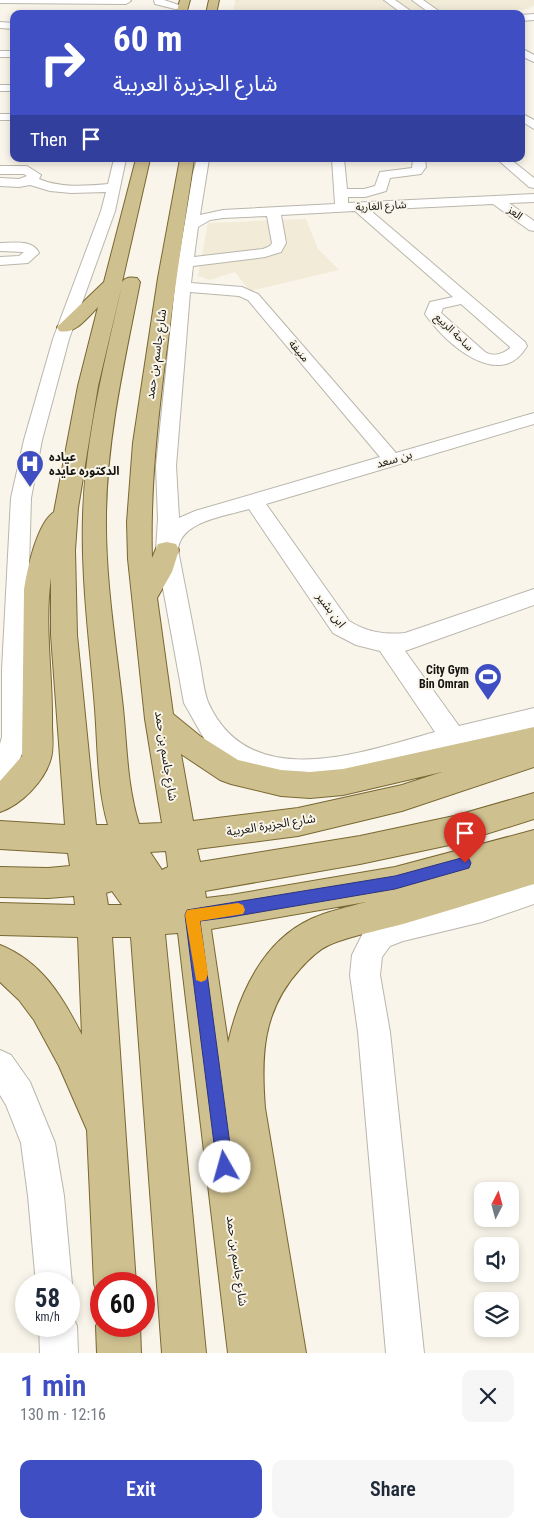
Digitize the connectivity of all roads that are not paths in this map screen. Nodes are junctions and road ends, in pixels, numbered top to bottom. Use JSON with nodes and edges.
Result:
{"nodes":[{"id":1,"x":0,"y":0,"type":"edge"},
{"id":2,"x":126,"y":0,"type":"edge"},
{"id":3,"x":159,"y":0,"type":"edge"},
{"id":4,"x":389,"y":0,"type":"edge"},
{"id":5,"x":416,"y":0,"type":"edge"},
{"id":6,"x":183,"y":7,"type":"edge"},
{"id":7,"x":404,"y":10,"type":"edge"},
{"id":8,"x":432,"y":10,"type":"edge"},
{"id":9,"x":119,"y":162,"type":"edge"},
{"id":10,"x":195,"y":162,"type":"edge"},
{"id":11,"x":338,"y":162,"type":"edge"},
{"id":12,"x":419,"y":162,"type":"edge"},
{"id":13,"x":506,"y":162,"type":"edge"},
{"id":14,"x":138,"y":164,"type":"edge"},
{"id":15,"x":0,"y":170,"type":"edge"},
{"id":16,"x":30,"y":180,"type":"junction"},
{"id":17,"x":0,"y":182,"type":"edge"},
{"id":18,"x":534,"y":184,"type":"edge"},
{"id":19,"x":114,"y":187,"type":"junction"},
{"id":20,"x":341,"y":194,"type":"junction"},
{"id":21,"x":534,"y":198,"type":"edge"},
{"id":22,"x":496,"y":200,"type":"junction"},
{"id":23,"x":195,"y":203,"type":"junction"},
{"id":24,"x":358,"y":207,"type":"junction"},
{"id":25,"x":342,"y":208,"type":"junction"},
{"id":26,"x":267,"y":212,"type":"junction"},
{"id":27,"x":229,"y":214,"type":"junction"},
{"id":28,"x":192,"y":225,"type":"junction"},
{"id":29,"x":127,"y":226,"type":"junction"},
{"id":30,"x":534,"y":227,"type":"edge"},
{"id":31,"x":266,"y":234,"type":"junction"},
{"id":32,"x":0,"y":247,"type":"edge"},
{"id":33,"x":181,"y":256,"type":"junction"},
{"id":34,"x":231,"y":257,"type":"junction"},
{"id":35,"x":0,"y":261,"type":"edge"},
{"id":36,"x":114,"y":283,"type":"junction"},
{"id":37,"x":184,"y":287,"type":"junction"},
{"id":38,"x":463,"y":299,"type":"junction"},
{"id":39,"x":66,"y":327,"type":"junction"},
{"id":40,"x":534,"y":418,"type":"edge"},
{"id":41,"x":392,"y":460,"type":"junction"},
{"id":42,"x":166,"y":494,"type":"junction"},
{"id":43,"x":254,"y":501,"type":"junction"},
{"id":44,"x":66,"y":508,"type":"junction"},
{"id":45,"x":226,"y":508,"type":"junction"},
{"id":46,"x":168,"y":544,"type":"junction"},
{"id":47,"x":146,"y":596,"type":"junction"},
{"id":48,"x":534,"y":597,"type":"edge"},
{"id":49,"x":388,"y":644,"type":"junction"},
{"id":50,"x":7,"y":670,"type":"edge"},
{"id":51,"x":534,"y":718,"type":"edge"},
{"id":52,"x":159,"y":719,"type":"junction"},
{"id":53,"x":453,"y":738,"type":"junction"},
{"id":54,"x":534,"y":739,"type":"edge"},
{"id":55,"x":534,"y":755,"type":"edge"},
{"id":56,"x":0,"y":774,"type":"edge"},
{"id":57,"x":0,"y":799,"type":"edge"},
{"id":58,"x":534,"y":806,"type":"edge"},
{"id":59,"x":0,"y":835,"type":"edge"},
{"id":60,"x":179,"y":838,"type":"junction"},
{"id":61,"x":82,"y":840,"type":"junction"},
{"id":62,"x":534,"y":844,"type":"edge"},
{"id":63,"x":534,"y":868,"type":"edge"},
{"id":64,"x":186,"y":879,"type":"junction"},
{"id":65,"x":137,"y":880,"type":"junction"},
{"id":66,"x":89,"y":881,"type":"junction"},
{"id":67,"x":0,"y":882,"type":"edge"},
{"id":68,"x":534,"y":891,"type":"edge"},
{"id":69,"x":192,"y":915,"type":"junction"},
{"id":70,"x":0,"y":919,"type":"edge"},
{"id":71,"x":94,"y":922,"type":"junction"},
{"id":72,"x":0,"y":962,"type":"edge"},
{"id":73,"x":0,"y":1066,"type":"edge"},
{"id":74,"x":108,"y":1133,"type":"junction"},
{"id":75,"x":53,"y":1272,"type":"edge"},
{"id":76,"x":115,"y":1272,"type":"edge"},
{"id":77,"x":58,"y":1337,"type":"edge"},
{"id":78,"x":118,"y":1337,"type":"edge"},
{"id":79,"x":59,"y":1353,"type":"edge"},
{"id":80,"x":119,"y":1353,"type":"edge"},
{"id":81,"x":184,"y":1353,"type":"edge"},
{"id":82,"x":250,"y":1353,"type":"edge"},
{"id":83,"x":284,"y":1353,"type":"edge"},
{"id":84,"x":405,"y":1353,"type":"edge"}],
"edges":[{"from":1,"to":2,"type":"street"},
{"from":3,"to":6,"type":"street"},
{"from":4,"to":7,"type":"street"},
{"from":5,"to":8,"type":"street"},
{"from":9,"to":19,"type":"street"},
{"from":10,"to":23,"type":"street","name":"شارع جاسم بن حمد"},
{"from":10,"to":33,"type":"main road","name":"شارع جاسم بن حمد"},
{"from":11,"to":20,"type":"street"},
{"from":12,"to":20,"type":"street"},
{"from":13,"to":18,"type":"street"},
{"from":14,"to":29,"type":"main road"},
{"from":15,"to":16,"type":"street"},
{"from":16,"to":17,"type":"street"},
{"from":16,"to":19,"type":"street"},
{"from":19,"to":39,"type":"street"},
{"from":20,"to":25,"type":"street"},
{"from":21,"to":22,"type":"street","name":"شارع الغارية"},
{"from":22,"to":24,"type":"street","name":"شارع الغارية"},
{"from":22,"to":30,"type":"street","name":"العز"},
{"from":23,"to":27,"type":"street","name":"شارع الغارية"},
{"from":23,"to":28,"type":"street","name":"شارع جاسم بن حمد"},
{"from":24,"to":25,"type":"street","name":"شارع الغارية"},
{"from":24,"to":38,"type":"street","name":"ساحة الربيع"},
{"from":25,"to":26,"type":"street","name":"شارع الغارية"},
{"from":26,"to":27,"type":"street","name":"شارع الغارية"},
{"from":26,"to":31,"type":"street"},
{"from":27,"to":28,"type":"street","name":"شارع الغارية"},
{"from":28,"to":33,"type":"street","name":"شارع جاسم بن حمد"},
{"from":29,"to":36,"type":"main road"},
{"from":29,"to":65,"type":"main road"},
{"from":31,"to":34,"type":"street"},
{"from":31,"to":34,"type":"street"},
{"from":32,"to":35,"type":"street"},
{"from":33,"to":34,"type":"street"},
{"from":33,"to":37,"type":"street","name":"شارع جاسم بن حمد"},
{"from":33,"to":47,"type":"main road","name":"شارع جاسم بن حمد"},
{"from":36,"to":39,"type":"main road"},
{"from":36,"to":44,"type":"main road"},
{"from":37,"to":41,"type":"street","name":"منيفة"},
{"from":37,"to":42,"type":"street","name":"شارع جاسم بن حمد"},
{"from":38,"to":38,"type":"street","name":"ساحة الربيع"},
{"from":39,"to":50,"type":"street"},
{"from":40,"to":41,"type":"street","name":"بن سعد"},
{"from":41,"to":43,"type":"street","name":"بن سعد"},
{"from":42,"to":45,"type":"street"},
{"from":42,"to":46,"type":"street","name":"شارع جاسم بن حمد"},
{"from":43,"to":45,"type":"street","name":"بن سعد"},
{"from":43,"to":49,"type":"street","name":"ابن بشير"},
{"from":44,"to":57,"type":"main road"},
{"from":44,"to":61,"type":"main road"},
{"from":45,"to":46,"type":"street"},
{"from":46,"to":47,"type":"main road"},
{"from":46,"to":53,"type":"street","name":"شارع جاسم بن حمد"},
{"from":47,"to":52,"type":"main road","name":"شارع جاسم بن حمد"},
{"from":48,"to":49,"type":"street","name":"ابن بشير"},
{"from":49,"to":53,"type":"street"},
{"from":50,"to":56,"type":"street"},
{"from":51,"to":53,"type":"street"},
{"from":52,"to":54,"type":"main road"},
{"from":52,"to":60,"type":"main road","name":"شارع جاسم بن حمد"},
{"from":55,"to":60,"type":"main road","name":"شارع الجزيرة العربية"},
{"from":58,"to":64,"type":"main road"},
{"from":59,"to":61,"type":"main road"},
{"from":60,"to":64,"type":"main road","name":"شارع جاسم بن حمد"},
{"from":60,"to":65,"type":"main road"},
{"from":61,"to":65,"type":"main road"},
{"from":61,"to":66,"type":"main road"},
{"from":62,"to":69,"type":"main road"},
{"from":63,"to":83,"type":"main road"},
{"from":64,"to":65,"type":"main road"},
{"from":64,"to":69,"type":"main road","name":"شارع جاسم بن حمد"},
{"from":65,"to":66,"type":"main road"},
{"from":65,"to":69,"type":"main road"},
{"from":65,"to":71,"type":"main road"},
{"from":65,"to":81,"type":"main road"},
{"from":66,"to":67,"type":"main road"},
{"from":66,"to":71,"type":"main road"},
{"from":68,"to":84,"type":"street"},
{"from":69,"to":82,"type":"main road","name":"شارع جاسم بن حمد"},
{"from":70,"to":71,"type":"main road"},
{"from":71,"to":74,"type":"main road"},
{"from":72,"to":74,"type":"main road"},
{"from":73,"to":75,"type":"street"},
{"from":74,"to":76,"type":"main road"},
{"from":77,"to":79,"type":"street"},
{"from":78,"to":80,"type":"main road"}]}
